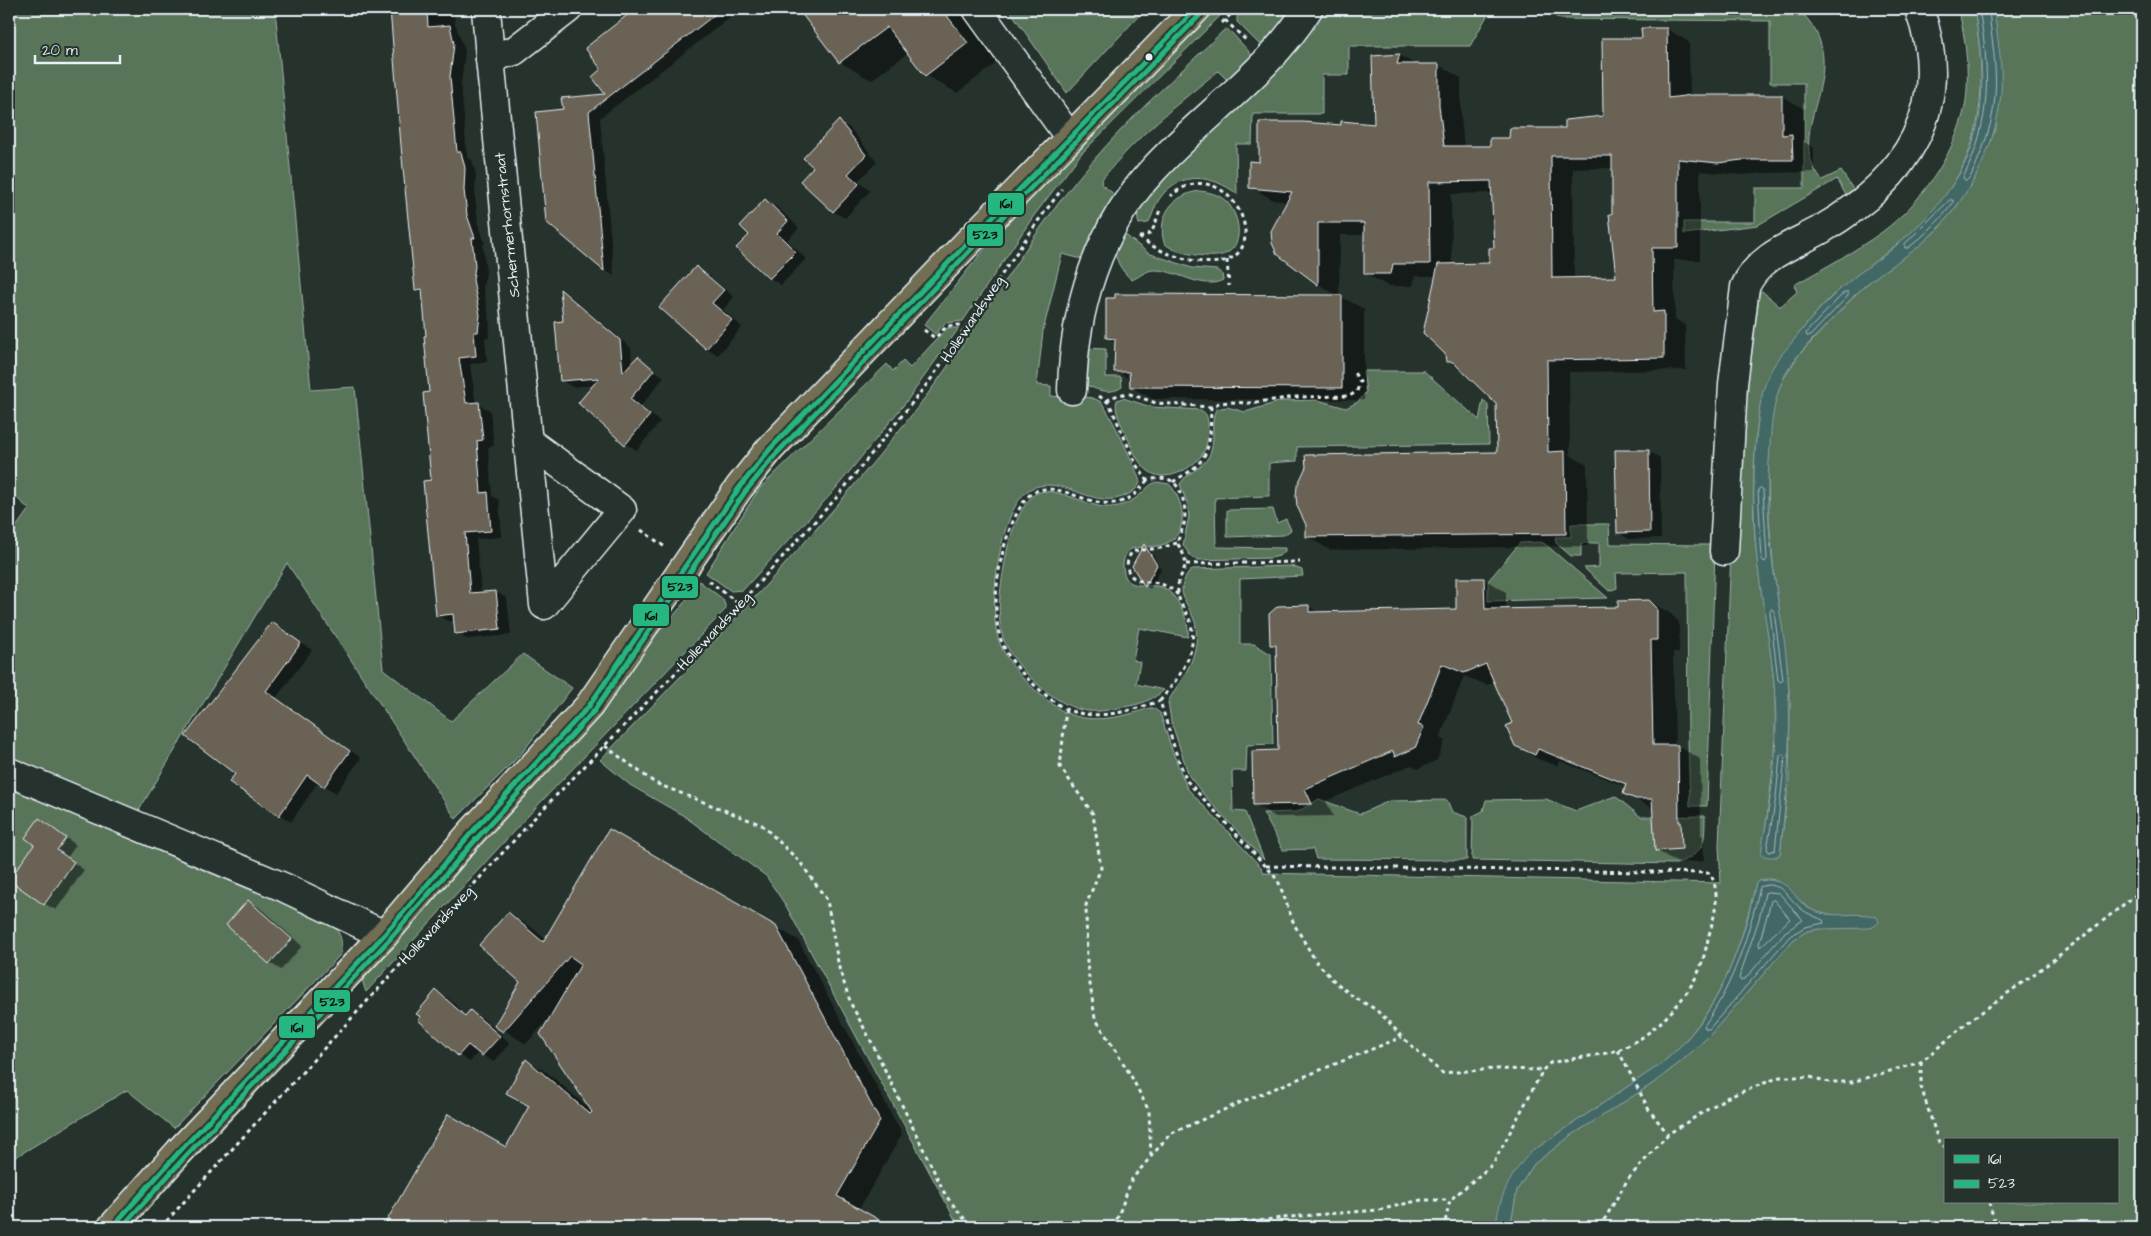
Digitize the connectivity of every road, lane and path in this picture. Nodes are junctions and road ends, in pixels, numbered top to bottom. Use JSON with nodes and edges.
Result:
{"nodes":[{"id":1,"x":486,"y":9,"type":"edge"},
{"id":2,"x":568,"y":9,"type":"edge"},
{"id":3,"x":977,"y":9,"type":"edge"},
{"id":4,"x":1196,"y":9,"type":"edge"},
{"id":5,"x":1236,"y":9,"type":"edge"},
{"id":6,"x":1308,"y":9,"type":"edge"},
{"id":7,"x":1920,"y":9,"type":"edge"},
{"id":8,"x":1218,"y":27,"type":"dead end"},
{"id":9,"x":490,"y":58,"type":"junction"},
{"id":10,"x":1070,"y":138,"type":"junction"},
{"id":11,"x":1063,"y":188,"type":"dead end"},
{"id":12,"x":1166,"y":200,"type":"dead end"},
{"id":13,"x":1162,"y":206,"type":"dead end"},
{"id":14,"x":1116,"y":220,"type":"junction"},
{"id":15,"x":1139,"y":237,"type":"junction"},
{"id":16,"x":1227,"y":260,"type":"junction"},
{"id":17,"x":1229,"y":286,"type":"dead end"},
{"id":18,"x":967,"y":328,"type":"junction"},
{"id":19,"x":918,"y":336,"type":"dead end"},
{"id":20,"x":1353,"y":371,"type":"dead end"},
{"id":21,"x":1072,"y":390,"type":"joint"},
{"id":22,"x":1106,"y":401,"type":"junction"},
{"id":23,"x":1211,"y":407,"type":"junction"},
{"id":24,"x":528,"y":441,"type":"junction"},
{"id":25,"x":1147,"y":480,"type":"junction"},
{"id":26,"x":1173,"y":482,"type":"junction"},
{"id":27,"x":1177,"y":543,"type":"junction"},
{"id":28,"x":1724,"y":551,"type":"dead end"},
{"id":29,"x":1300,"y":562,"type":"dead end"},
{"id":30,"x":1186,"y":564,"type":"junction"},
{"id":31,"x":1178,"y":595,"type":"junction"},
{"id":32,"x":1160,"y":701,"type":"junction"},
{"id":33,"x":1066,"y":709,"type":"junction"},
{"id":34,"x":605,"y":746,"type":"junction"},
{"id":35,"x":9,"y":772,"type":"edge"},
{"id":36,"x":1266,"y":866,"type":"junction"},
{"id":37,"x":2142,"y":890,"type":"edge"},
{"id":38,"x":384,"y":935,"type":"junction"},
{"id":39,"x":1402,"y":1037,"type":"junction"},
{"id":40,"x":1618,"y":1050,"type":"junction"},
{"id":41,"x":1921,"y":1062,"type":"junction"},
{"id":42,"x":1543,"y":1070,"type":"junction"},
{"id":43,"x":1668,"y":1134,"type":"junction"},
{"id":44,"x":1944,"y":1146,"type":"edge"},
{"id":45,"x":1151,"y":1156,"type":"junction"},
{"id":46,"x":1450,"y":1200,"type":"junction"},
{"id":47,"x":1990,"y":1204,"type":"edge"},
{"id":48,"x":112,"y":1227,"type":"edge"},
{"id":49,"x":161,"y":1227,"type":"edge"},
{"id":50,"x":972,"y":1227,"type":"edge"},
{"id":51,"x":1114,"y":1227,"type":"edge"},
{"id":52,"x":1204,"y":1227,"type":"edge"},
{"id":53,"x":1444,"y":1227,"type":"edge"},
{"id":54,"x":1600,"y":1227,"type":"edge"},
{"id":55,"x":1996,"y":1227,"type":"edge"}],
"edges":[{"from":1,"to":9,"type":"street","name":"Schermerhornstraat"},
{"from":2,"to":9,"type":"street"},
{"from":3,"to":10,"type":"street"},
{"from":4,"to":10,"type":"main road","name":"Hollewandsweg"},
{"from":5,"to":8,"type":"path"},
{"from":6,"to":14,"type":"street"},
{"from":7,"to":28,"type":"street"},
{"from":9,"to":24,"type":"street","name":"Schermerhornstraat"},
{"from":10,"to":38,"type":"main road","name":"Hollewandsweg"},
{"from":11,"to":18,"type":"path","name":"Hollewandsweg"},
{"from":12,"to":16,"type":"path"},
{"from":13,"to":15,"type":"path"},
{"from":14,"to":15,"type":"path"},
{"from":14,"to":21,"type":"street"},
{"from":15,"to":16,"type":"path"},
{"from":16,"to":17,"type":"path"},
{"from":18,"to":19,"type":"path"},
{"from":18,"to":34,"type":"path","name":"Hollewandsweg"},
{"from":20,"to":23,"type":"path"},
{"from":21,"to":22,"type":"path"},
{"from":22,"to":23,"type":"path"},
{"from":22,"to":25,"type":"path"},
{"from":23,"to":26,"type":"path"},
{"from":24,"to":24,"type":"street","name":"Schermerhornstraat"},
{"from":25,"to":26,"type":"path"},
{"from":25,"to":33,"type":"path"},
{"from":26,"to":27,"type":"path"},
{"from":27,"to":30,"type":"path"},
{"from":27,"to":31,"type":"path"},
{"from":29,"to":30,"type":"path"},
{"from":30,"to":31,"type":"path"},
{"from":31,"to":32,"type":"path"},
{"from":32,"to":33,"type":"path"},
{"from":32,"to":36,"type":"path"},
{"from":33,"to":45,"type":"path"},
{"from":34,"to":49,"type":"path","name":"Hollewandsweg"},
{"from":34,"to":50,"type":"path"},
{"from":35,"to":38,"type":"street","name":"Hollewandsweg"},
{"from":36,"to":39,"type":"path"},
{"from":36,"to":40,"type":"path"},
{"from":37,"to":41,"type":"path"},
{"from":38,"to":48,"type":"main road","name":"Hollewandsweg"},
{"from":39,"to":42,"type":"path"},
{"from":39,"to":45,"type":"path"},
{"from":40,"to":42,"type":"path"},
{"from":40,"to":43,"type":"path"},
{"from":41,"to":43,"type":"path"},
{"from":41,"to":44,"type":"path"},
{"from":42,"to":46,"type":"path"},
{"from":43,"to":54,"type":"path"},
{"from":45,"to":51,"type":"path"},
{"from":46,"to":52,"type":"path"},
{"from":46,"to":53,"type":"path"},
{"from":47,"to":55,"type":"path"}]}
